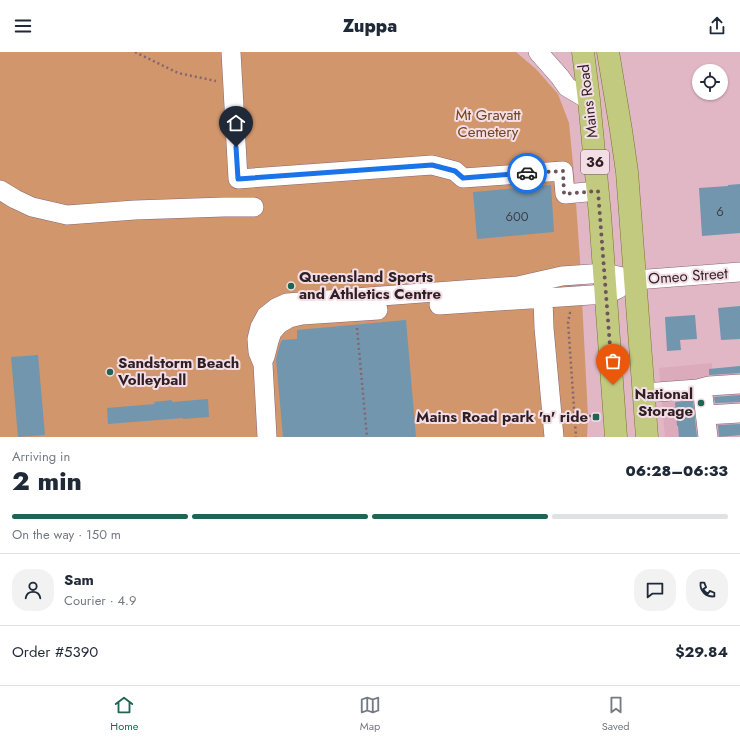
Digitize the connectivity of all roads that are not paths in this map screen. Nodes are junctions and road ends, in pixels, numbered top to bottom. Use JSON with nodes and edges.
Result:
{"nodes":[{"id":1,"x":231,"y":52,"type":"edge"},
{"id":2,"x":538,"y":52,"type":"edge"},
{"id":3,"x":583,"y":52,"type":"edge"},
{"id":4,"x":610,"y":55,"type":"edge"},
{"id":5,"x":589,"y":100,"type":"junction"},
{"id":6,"x":0,"y":190,"type":"edge"},
{"id":7,"x":598,"y":191,"type":"junction"},
{"id":8,"x":254,"y":207,"type":"dead end"},
{"id":9,"x":740,"y":272,"type":"edge"},
{"id":10,"x":636,"y":280,"type":"junction"},
{"id":11,"x":606,"y":284,"type":"junction"},
{"id":12,"x":543,"y":299,"type":"junction"},
{"id":13,"x":369,"y":310,"type":"junction"},
{"id":14,"x":740,"y":384,"type":"edge"},
{"id":15,"x":698,"y":389,"type":"junction"},
{"id":16,"x":644,"y":394,"type":"junction"},
{"id":17,"x":740,"y":413,"type":"edge"},
{"id":18,"x":706,"y":416,"type":"junction"},
{"id":19,"x":267,"y":437,"type":"edge"},
{"id":20,"x":554,"y":437,"type":"edge"},
{"id":21,"x":616,"y":437,"type":"edge"},
{"id":22,"x":647,"y":437,"type":"edge"},
{"id":23,"x":708,"y":437,"type":"edge"}],
"edges":[{"from":1,"to":7,"type":"street"},
{"from":2,"to":5,"type":"street"},
{"from":3,"to":5,"type":"main road","name":"Mains Road","number":"36"},
{"from":4,"to":10,"type":"main road","name":"Mains Road","number":"36"},
{"from":5,"to":7,"type":"main road","name":"Mains Road","number":"36"},
{"from":6,"to":8,"type":"street"},
{"from":7,"to":11,"type":"main road","name":"Mains Road","number":"36"},
{"from":9,"to":10,"type":"street","name":"Omeo Street"},
{"from":10,"to":11,"type":"street"},
{"from":10,"to":16,"type":"main road","name":"Mains Road","number":"36"},
{"from":11,"to":12,"type":"street"},
{"from":11,"to":13,"type":"street"},
{"from":11,"to":21,"type":"main road","name":"Mains Road","number":"36"},
{"from":12,"to":13,"type":"street"},
{"from":12,"to":20,"type":"street"},
{"from":13,"to":19,"type":"street"},
{"from":14,"to":15,"type":"street"},
{"from":15,"to":16,"type":"street"},
{"from":15,"to":18,"type":"street"},
{"from":16,"to":22,"type":"main road","name":"Mains Road","number":"36"},
{"from":17,"to":18,"type":"street"},
{"from":18,"to":23,"type":"street"}]}
